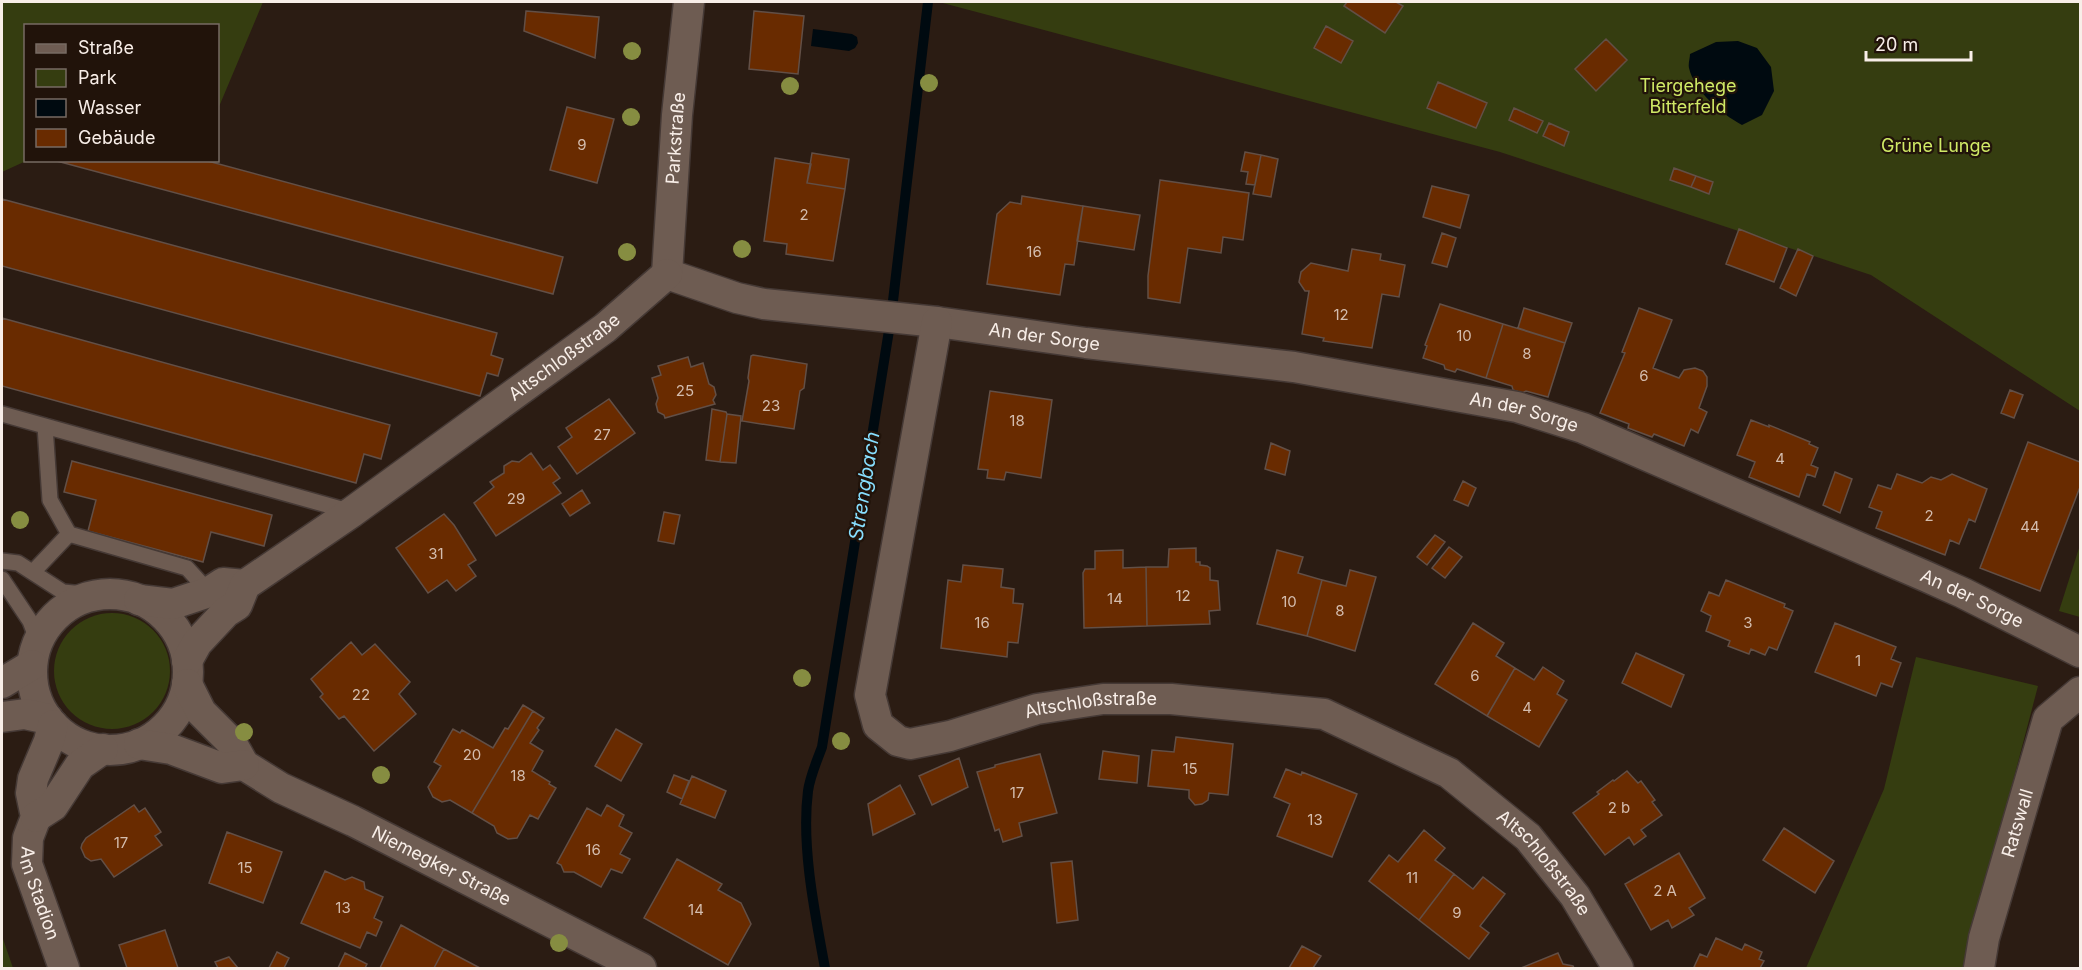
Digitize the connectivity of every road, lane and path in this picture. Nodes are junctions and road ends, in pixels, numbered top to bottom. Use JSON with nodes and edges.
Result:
{"nodes":[{"id":1,"x":689,"y":2,"type":"edge"},
{"id":2,"x":667,"y":274,"type":"junction"},
{"id":3,"x":930,"y":322,"type":"junction"},
{"id":4,"x":2,"y":414,"type":"edge"},
{"id":5,"x":45,"y":426,"type":"junction"},
{"id":6,"x":352,"y":512,"type":"junction"},
{"id":7,"x":69,"y":534,"type":"junction"},
{"id":8,"x":2,"y":561,"type":"edge"},
{"id":9,"x":33,"y":572,"type":"junction"},
{"id":10,"x":2,"y":579,"type":"edge"},
{"id":11,"x":245,"y":585,"type":"junction"},
{"id":12,"x":209,"y":591,"type":"junction"},
{"id":13,"x":95,"y":596,"type":"junction"},
{"id":14,"x":139,"y":600,"type":"junction"},
{"id":15,"x":2080,"y":652,"type":"edge"},
{"id":16,"x":35,"y":653,"type":"junction"},
{"id":17,"x":187,"y":673,"type":"junction"},
{"id":18,"x":2,"y":683,"type":"edge"},
{"id":19,"x":2080,"y":692,"type":"edge"},
{"id":20,"x":2,"y":717,"type":"edge"},
{"id":21,"x":51,"y":722,"type":"junction"},
{"id":22,"x":139,"y":744,"type":"junction"},
{"id":23,"x":103,"y":749,"type":"junction"},
{"id":24,"x":244,"y":765,"type":"junction"},
{"id":25,"x":36,"y":817,"type":"junction"},
{"id":26,"x":64,"y":969,"type":"edge"},
{"id":27,"x":641,"y":969,"type":"edge"},
{"id":28,"x":1618,"y":969,"type":"edge"},
{"id":29,"x":1978,"y":969,"type":"edge"}],
"edges":[{"from":1,"to":2,"type":"street","name":"Parkstraße"},
{"from":2,"to":3,"type":"street"},
{"from":2,"to":6,"type":"street","name":"Altschloßstraße"},
{"from":3,"to":15,"type":"street","name":"An der Sorge"},
{"from":3,"to":28,"type":"street","name":"Altschloßstraße"},
{"from":4,"to":5,"type":"lane"},
{"from":5,"to":6,"type":"lane"},
{"from":5,"to":7,"type":"lane"},
{"from":6,"to":11,"type":"street","name":"Altschloßstraße"},
{"from":7,"to":9,"type":"lane"},
{"from":7,"to":12,"type":"lane"},
{"from":8,"to":9,"type":"lane"},
{"from":9,"to":13,"type":"lane"},
{"from":10,"to":16,"type":"lane"},
{"from":11,"to":12,"type":"street","name":"Altschloßstraße"},
{"from":11,"to":17,"type":"street","name":"Altschloßstraße"},
{"from":12,"to":14,"type":"street","name":"Altschloßstraße"},
{"from":13,"to":14,"type":"street","name":"Niemegker Straße"},
{"from":13,"to":16,"type":"street","name":"Niemegker Straße"},
{"from":14,"to":17,"type":"street","name":"Niemegker Straße"},
{"from":16,"to":18,"type":"street","name":"Niemegker Straße"},
{"from":16,"to":21,"type":"street"},
{"from":17,"to":22,"type":"street"},
{"from":17,"to":24,"type":"street","name":"Niemegker Straße"},
{"from":19,"to":29,"type":"street","name":"Ratswall"},
{"from":20,"to":21,"type":"street"},
{"from":21,"to":23,"type":"street"},
{"from":21,"to":25,"type":"street","name":"Am Stadion"},
{"from":22,"to":23,"type":"street"},
{"from":22,"to":24,"type":"street"},
{"from":23,"to":25,"type":"street","name":"Am Stadion"},
{"from":24,"to":27,"type":"street","name":"Niemegker Straße"},
{"from":25,"to":26,"type":"street","name":"Am Stadion"}]}
